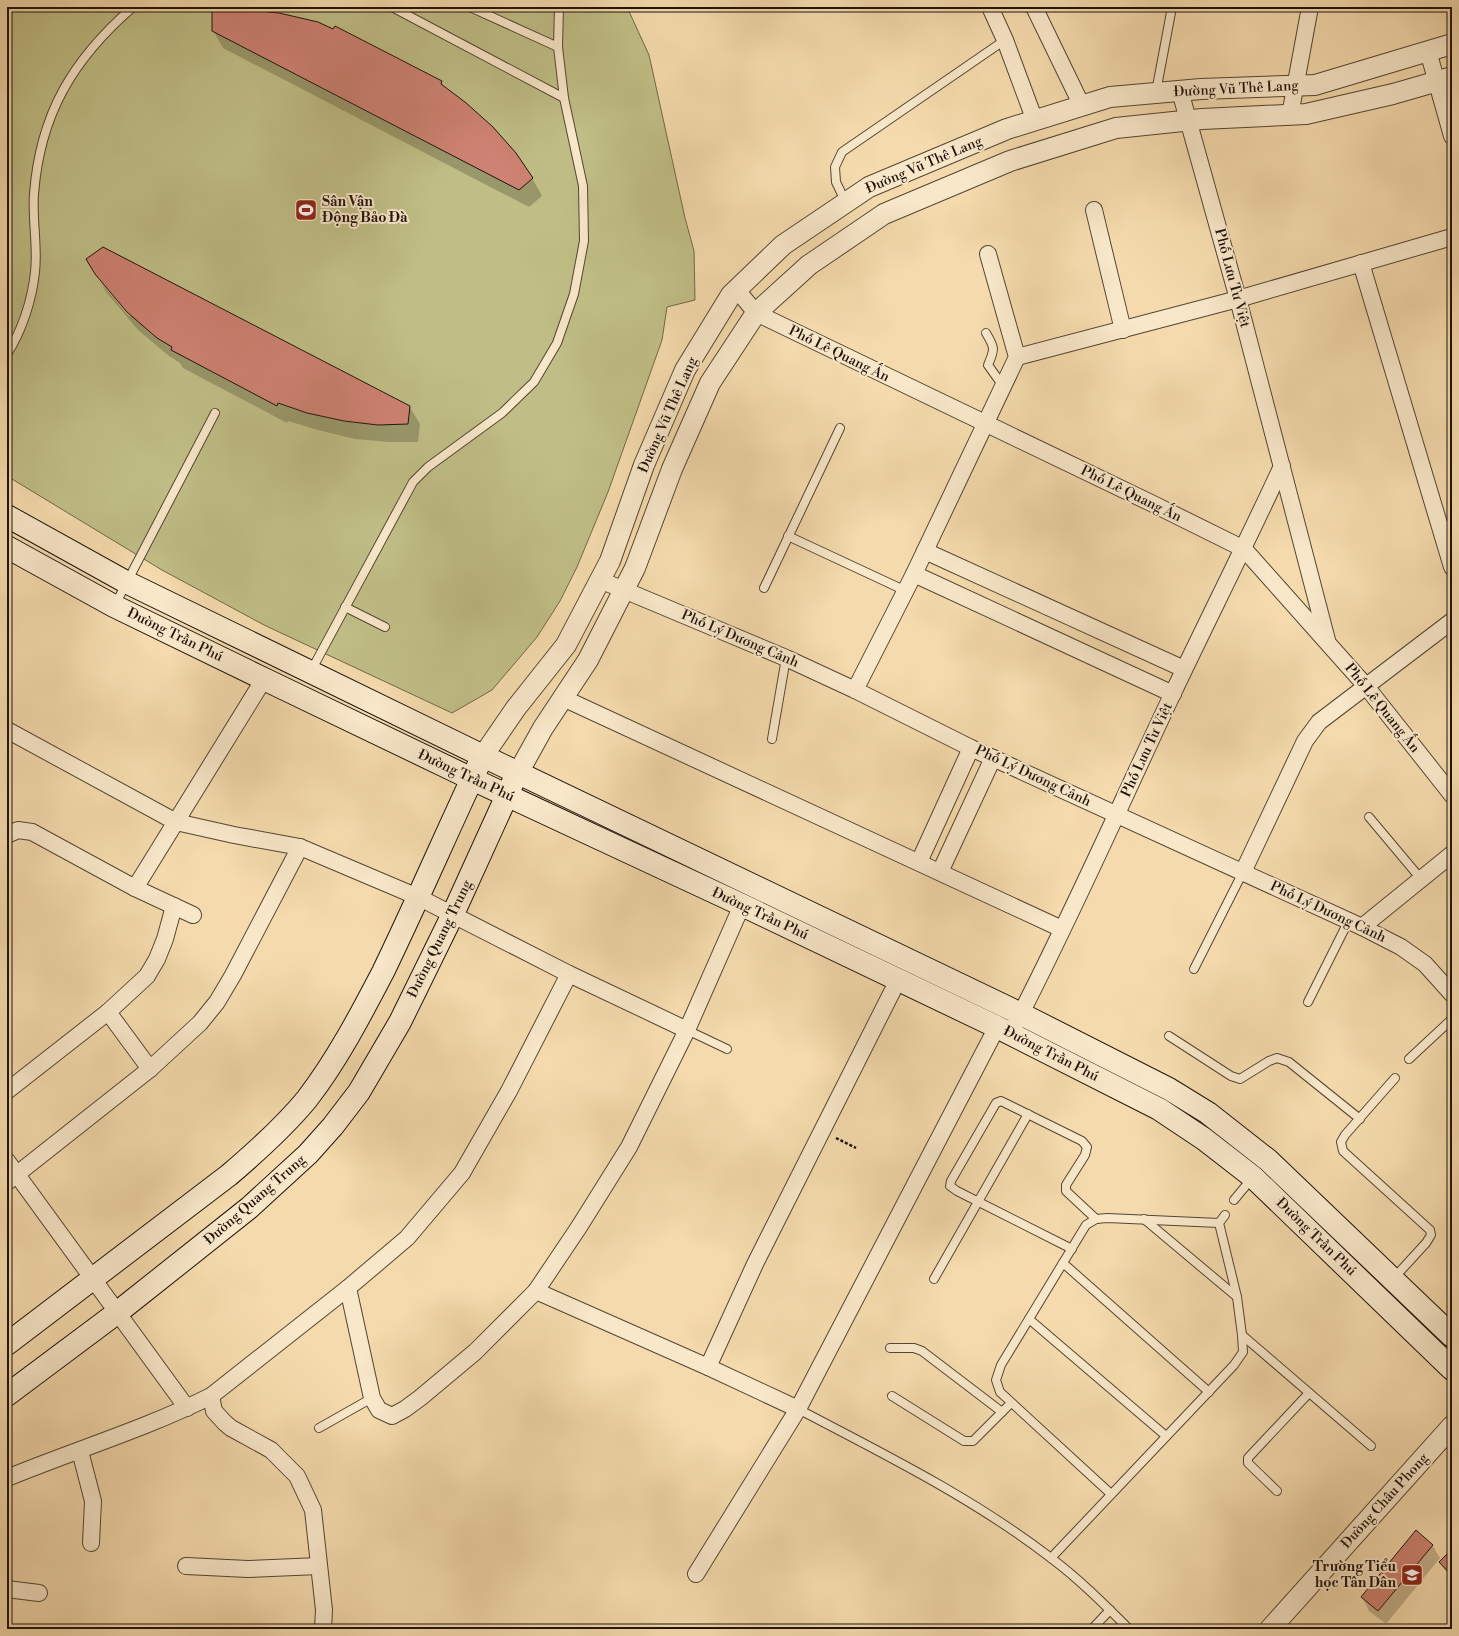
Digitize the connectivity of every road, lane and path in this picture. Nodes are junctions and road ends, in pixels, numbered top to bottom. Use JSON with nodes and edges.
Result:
{"nodes":[{"id":1,"x":133,"y":7,"type":"edge"},
{"id":2,"x":392,"y":7,"type":"edge"},
{"id":3,"x":470,"y":7,"type":"edge"},
{"id":4,"x":559,"y":7,"type":"edge"},
{"id":5,"x":990,"y":7,"type":"edge"},
{"id":6,"x":1034,"y":7,"type":"edge"},
{"id":7,"x":1172,"y":7,"type":"edge"},
{"id":8,"x":1310,"y":7,"type":"edge"},
{"id":9,"x":1005,"y":40,"type":"junction"},
{"id":10,"x":1452,"y":44,"type":"edge"},
{"id":11,"x":558,"y":47,"type":"junction"},
{"id":12,"x":1428,"y":51,"type":"junction"},
{"id":13,"x":1444,"y":79,"type":"edge"},
{"id":14,"x":1296,"y":85,"type":"junction"},
{"id":15,"x":1180,"y":91,"type":"junction"},
{"id":16,"x":1156,"y":93,"type":"junction"},
{"id":17,"x":564,"y":98,"type":"junction"},
{"id":18,"x":1082,"y":106,"type":"junction"},
{"id":19,"x":1290,"y":115,"type":"junction"},
{"id":20,"x":1035,"y":121,"type":"junction"},
{"id":21,"x":1189,"y":121,"type":"junction"},
{"id":22,"x":1452,"y":136,"type":"edge"},
{"id":23,"x":846,"y":202,"type":"junction"},
{"id":24,"x":1094,"y":210,"type":"dead end"},
{"id":25,"x":1452,"y":237,"type":"edge"},
{"id":26,"x":988,"y":254,"type":"dead end"},
{"id":27,"x":1361,"y":263,"type":"junction"},
{"id":28,"x":737,"y":290,"type":"junction"},
{"id":29,"x":1238,"y":299,"type":"junction"},
{"id":30,"x":756,"y":314,"type":"junction"},
{"id":31,"x":1123,"y":330,"type":"junction"},
{"id":32,"x":986,"y":333,"type":"dead end"},
{"id":33,"x":7,"y":354,"type":"edge"},
{"id":34,"x":1017,"y":357,"type":"junction"},
{"id":35,"x":1003,"y":386,"type":"junction"},
{"id":36,"x":215,"y":413,"type":"dead end"},
{"id":37,"x":985,"y":425,"type":"junction"},
{"id":38,"x":840,"y":428,"type":"dead end"},
{"id":39,"x":1282,"y":466,"type":"junction"},
{"id":40,"x":7,"y":516,"type":"edge"},
{"id":41,"x":788,"y":536,"type":"junction"},
{"id":42,"x":7,"y":547,"type":"edge"},
{"id":43,"x":1244,"y":549,"type":"junction"},
{"id":44,"x":925,"y":551,"type":"junction"},
{"id":45,"x":1452,"y":567,"type":"edge"},
{"id":46,"x":914,"y":574,"type":"junction"},
{"id":47,"x":600,"y":580,"type":"junction"},
{"id":48,"x":126,"y":582,"type":"junction"},
{"id":49,"x":764,"y":588,"type":"dead end"},
{"id":50,"x":624,"y":590,"type":"junction"},
{"id":51,"x":906,"y":591,"type":"junction"},
{"id":52,"x":114,"y":606,"type":"junction"},
{"id":53,"x":345,"y":607,"type":"junction"},
{"id":54,"x":1452,"y":621,"type":"edge"},
{"id":55,"x":385,"y":627,"type":"dead end"},
{"id":56,"x":1328,"y":643,"type":"junction"},
{"id":57,"x":786,"y":658,"type":"junction"},
{"id":58,"x":1184,"y":670,"type":"junction"},
{"id":59,"x":311,"y":672,"type":"junction"},
{"id":60,"x":264,"y":679,"type":"junction"},
{"id":61,"x":1365,"y":686,"type":"junction"},
{"id":62,"x":855,"y":690,"type":"junction"},
{"id":63,"x":1173,"y":694,"type":"junction"},
{"id":64,"x":563,"y":698,"type":"junction"},
{"id":65,"x":7,"y":730,"type":"edge"},
{"id":66,"x":772,"y":740,"type":"dead end"},
{"id":67,"x":971,"y":748,"type":"junction"},
{"id":68,"x":483,"y":756,"type":"junction"},
{"id":69,"x":993,"y":758,"type":"junction"},
{"id":70,"x":518,"y":773,"type":"junction"},
{"id":71,"x":472,"y":779,"type":"junction"},
{"id":72,"x":1452,"y":795,"type":"edge"},
{"id":73,"x":507,"y":796,"type":"junction"},
{"id":74,"x":1117,"y":814,"type":"junction"},
{"id":75,"x":1369,"y":817,"type":"dead end"},
{"id":76,"x":176,"y":822,"type":"junction"},
{"id":77,"x":7,"y":835,"type":"edge"},
{"id":78,"x":300,"y":847,"type":"junction"},
{"id":79,"x":1452,"y":854,"type":"edge"},
{"id":80,"x":919,"y":862,"type":"junction"},
{"id":81,"x":940,"y":872,"type":"junction"},
{"id":82,"x":1243,"y":872,"type":"junction"},
{"id":83,"x":1421,"y":879,"type":"junction"},
{"id":84,"x":135,"y":888,"type":"junction"},
{"id":85,"x":418,"y":897,"type":"junction"},
{"id":86,"x":742,"y":905,"type":"junction"},
{"id":87,"x":174,"y":906,"type":"junction"},
{"id":88,"x":453,"y":914,"type":"junction"},
{"id":89,"x":194,"y":915,"type":"dead end"},
{"id":90,"x":1355,"y":924,"type":"junction"},
{"id":91,"x":1062,"y":929,"type":"junction"},
{"id":92,"x":1194,"y":969,"type":"dead end"},
{"id":93,"x":569,"y":974,"type":"junction"},
{"id":94,"x":898,"y":980,"type":"junction"},
{"id":95,"x":1452,"y":994,"type":"edge"},
{"id":96,"x":1308,"y":1002,"type":"dead end"},
{"id":97,"x":108,"y":1012,"type":"junction"},
{"id":98,"x":1021,"y":1014,"type":"junction"},
{"id":99,"x":1452,"y":1019,"type":"edge"},
{"id":100,"x":687,"y":1030,"type":"junction"},
{"id":101,"x":1004,"y":1030,"type":"junction"},
{"id":102,"x":1169,"y":1036,"type":"dead end"},
{"id":103,"x":727,"y":1049,"type":"dead end"},
{"id":104,"x":1409,"y":1059,"type":"dead end"},
{"id":105,"x":150,"y":1069,"type":"junction"},
{"id":106,"x":1395,"y":1078,"type":"dead end"},
{"id":107,"x":7,"y":1091,"type":"edge"},
{"id":108,"x":1028,"y":1114,"type":"junction"},
{"id":109,"x":1360,"y":1119,"type":"junction"},
{"id":110,"x":823,"y":1132,"type":"junction"},
{"id":111,"x":856,"y":1148,"type":"dead end"},
{"id":112,"x":7,"y":1161,"type":"edge"},
{"id":113,"x":1261,"y":1168,"type":"junction"},
{"id":114,"x":12,"y":1179,"type":"edge"},
{"id":115,"x":1234,"y":1200,"type":"dead end"},
{"id":116,"x":977,"y":1201,"type":"junction"},
{"id":117,"x":1225,"y":1215,"type":"dead end"},
{"id":118,"x":1144,"y":1219,"type":"junction"},
{"id":119,"x":1096,"y":1220,"type":"junction"},
{"id":120,"x":1220,"y":1222,"type":"junction"},
{"id":121,"x":1072,"y":1249,"type":"junction"},
{"id":122,"x":1064,"y":1263,"type":"junction"},
{"id":123,"x":93,"y":1279,"type":"junction"},
{"id":124,"x":934,"y":1280,"type":"dead end"},
{"id":125,"x":1393,"y":1280,"type":"junction"},
{"id":126,"x":348,"y":1288,"type":"junction"},
{"id":127,"x":536,"y":1291,"type":"junction"},
{"id":128,"x":1237,"y":1297,"type":"junction"},
{"id":129,"x":118,"y":1312,"type":"junction"},
{"id":130,"x":1030,"y":1319,"type":"junction"},
{"id":131,"x":1242,"y":1335,"type":"junction"},
{"id":132,"x":1452,"y":1336,"type":"edge"},
{"id":133,"x":7,"y":1344,"type":"edge"},
{"id":134,"x":890,"y":1348,"type":"dead end"},
{"id":135,"x":708,"y":1366,"type":"junction"},
{"id":136,"x":1452,"y":1369,"type":"edge"},
{"id":137,"x":1208,"y":1392,"type":"junction"},
{"id":138,"x":1309,"y":1393,"type":"junction"},
{"id":139,"x":7,"y":1395,"type":"edge"},
{"id":140,"x":211,"y":1396,"type":"junction"},
{"id":141,"x":892,"y":1396,"type":"dead end"},
{"id":142,"x":372,"y":1398,"type":"junction"},
{"id":143,"x":1011,"y":1403,"type":"junction"},
{"id":144,"x":187,"y":1408,"type":"junction"},
{"id":145,"x":798,"y":1409,"type":"junction"},
{"id":146,"x":1002,"y":1412,"type":"junction"},
{"id":147,"x":1452,"y":1426,"type":"edge"},
{"id":148,"x":319,"y":1428,"type":"dead end"},
{"id":149,"x":1166,"y":1436,"type":"junction"},
{"id":150,"x":1371,"y":1446,"type":"dead end"},
{"id":151,"x":80,"y":1450,"type":"junction"},
{"id":152,"x":7,"y":1478,"type":"edge"},
{"id":153,"x":1277,"y":1491,"type":"dead end"},
{"id":154,"x":1111,"y":1494,"type":"junction"},
{"id":155,"x":91,"y":1544,"type":"dead end"},
{"id":156,"x":1051,"y":1558,"type":"junction"},
{"id":157,"x":186,"y":1566,"type":"dead end"},
{"id":158,"x":319,"y":1566,"type":"junction"},
{"id":159,"x":696,"y":1574,"type":"dead end"},
{"id":160,"x":7,"y":1589,"type":"edge"},
{"id":161,"x":39,"y":1593,"type":"dead end"},
{"id":162,"x":1110,"y":1610,"type":"junction"},
{"id":163,"x":323,"y":1629,"type":"edge"},
{"id":164,"x":1092,"y":1629,"type":"edge"},
{"id":165,"x":1129,"y":1629,"type":"edge"},
{"id":166,"x":1270,"y":1629,"type":"edge"}],
"edges":[{"from":1,"to":33,"type":"lane"},
{"from":2,"to":17,"type":"lane"},
{"from":3,"to":11,"type":"lane"},
{"from":4,"to":11,"type":"lane"},
{"from":5,"to":9,"type":"street"},
{"from":6,"to":18,"type":"street"},
{"from":7,"to":16,"type":"lane"},
{"from":8,"to":14,"type":"street"},
{"from":9,"to":20,"type":"street"},
{"from":9,"to":23,"type":"lane"},
{"from":10,"to":12,"type":"street","name":"Đường Vũ Thê Lang"},
{"from":11,"to":17,"type":"lane"},
{"from":12,"to":13,"type":"street"},
{"from":12,"to":14,"type":"street","name":"Đường Vũ Thê Lang"},
{"from":13,"to":19,"type":"street","name":"Đường Vũ Thê Lang"},
{"from":13,"to":22,"type":"street"},
{"from":14,"to":15,"type":"street","name":"Đường Vũ Thê Lang"},
{"from":14,"to":19,"type":"street"},
{"from":15,"to":16,"type":"street","name":"Đường Vũ Thê Lang"},
{"from":15,"to":21,"type":"street","name":"Phố Lưu Tư Việt"},
{"from":16,"to":18,"type":"street","name":"Đường Vũ Thê Lang"},
{"from":17,"to":53,"type":"lane"},
{"from":18,"to":20,"type":"street","name":"Đường Vũ Thê Lang"},
{"from":19,"to":21,"type":"street","name":"Đường Vũ Thê Lang"},
{"from":20,"to":23,"type":"street","name":"Đường Vũ Thê Lang"},
{"from":21,"to":29,"type":"street","name":"Phố Lưu Tư Việt"},
{"from":21,"to":30,"type":"street","name":"Đường Vũ Thê Lang"},
{"from":23,"to":28,"type":"street","name":"Đường Vũ Thê Lang"},
{"from":24,"to":31,"type":"street"},
{"from":25,"to":27,"type":"street"},
{"from":26,"to":34,"type":"street"},
{"from":27,"to":29,"type":"street"},
{"from":27,"to":45,"type":"street"},
{"from":28,"to":30,"type":"street","name":"Phố Lê Quang Ấn"},
{"from":28,"to":47,"type":"street","name":"Đường Vũ Thê Lang"},
{"from":29,"to":31,"type":"street"},
{"from":29,"to":39,"type":"street","name":"Phố Lưu Tư Việt"},
{"from":30,"to":37,"type":"street","name":"Phố Lê Quang Ấn"},
{"from":30,"to":50,"type":"street","name":"Đường Vũ Thê Lang"},
{"from":31,"to":34,"type":"street"},
{"from":32,"to":35,"type":"lane"},
{"from":34,"to":35,"type":"street"},
{"from":35,"to":37,"type":"street"},
{"from":36,"to":48,"type":"lane"},
{"from":37,"to":43,"type":"street","name":"Phố Lê Quang Ấn"},
{"from":37,"to":44,"type":"street"},
{"from":38,"to":41,"type":"lane"},
{"from":39,"to":43,"type":"street","name":"Phố Lưu Tư Việt"},
{"from":39,"to":56,"type":"street","name":"Phố Lưu Tư Việt"},
{"from":40,"to":48,"type":"main road","name":"Đường Trần Phú"},
{"from":41,"to":49,"type":"lane"},
{"from":41,"to":51,"type":"lane"},
{"from":42,"to":52,"type":"main road","name":"Đường Trần Phú"},
{"from":43,"to":56,"type":"street","name":"Phố Lê Quang Ấn"},
{"from":43,"to":58,"type":"street","name":"Phố Lưu Tư Việt"},
{"from":44,"to":46,"type":"street"},
{"from":44,"to":58,"type":"street"},
{"from":46,"to":51,"type":"street"},
{"from":46,"to":63,"type":"street"},
{"from":47,"to":50,"type":"street","name":"Phố Lý Dương Cảnh"},
{"from":47,"to":68,"type":"street","name":"Đường Vũ Thê Lang"},
{"from":48,"to":52,"type":"lane"},
{"from":48,"to":59,"type":"main road","name":"Đường Trần Phú"},
{"from":50,"to":57,"type":"street","name":"Phố Lý Dương Cảnh"},
{"from":50,"to":64,"type":"street","name":"Đường Vũ Thê Lang"},
{"from":51,"to":62,"type":"street"},
{"from":52,"to":60,"type":"main road","name":"Đường Trần Phú"},
{"from":53,"to":55,"type":"lane"},
{"from":53,"to":59,"type":"lane"},
{"from":54,"to":61,"type":"street"},
{"from":56,"to":61,"type":"street","name":"Phố Lê Quang Ấn"},
{"from":57,"to":62,"type":"street","name":"Phố Lý Dương Cảnh"},
{"from":57,"to":66,"type":"lane"},
{"from":58,"to":63,"type":"street","name":"Phố Lưu Tư Việt"},
{"from":59,"to":68,"type":"main road","name":"Đường Trần Phú"},
{"from":60,"to":71,"type":"main road","name":"Đường Trần Phú"},
{"from":60,"to":76,"type":"street"},
{"from":61,"to":72,"type":"street","name":"Phố Lê Quang Ấn"},
{"from":61,"to":82,"type":"street"},
{"from":62,"to":67,"type":"street","name":"Phố Lý Dương Cảnh"},
{"from":63,"to":74,"type":"street","name":"Phố Lưu Tư Việt"},
{"from":64,"to":70,"type":"street","name":"Đường Vũ Thê Lang"},
{"from":64,"to":80,"type":"street"},
{"from":65,"to":76,"type":"street"},
{"from":67,"to":69,"type":"street","name":"Phố Lý Dương Cảnh"},
{"from":67,"to":80,"type":"street"},
{"from":68,"to":70,"type":"main road","name":"Đường Trần Phú"},
{"from":68,"to":71,"type":"main road"},
{"from":69,"to":74,"type":"street","name":"Phố Lý Dương Cảnh"},
{"from":69,"to":81,"type":"street"},
{"from":70,"to":73,"type":"main road","name":"Đường Quang Trung"},
{"from":70,"to":98,"type":"main road","name":"Đường Trần Phú"},
{"from":71,"to":73,"type":"main road","name":"Đường Trần Phú"},
{"from":71,"to":85,"type":"main road"},
{"from":73,"to":86,"type":"main road","name":"Đường Trần Phú"},
{"from":73,"to":88,"type":"main road","name":"Đường Quang Trung"},
{"from":74,"to":82,"type":"street","name":"Phố Lý Dương Cảnh"},
{"from":74,"to":91,"type":"street","name":"Phố Lưu Tư Việt"},
{"from":75,"to":83,"type":"lane"},
{"from":76,"to":78,"type":"street"},
{"from":76,"to":84,"type":"street"},
{"from":77,"to":84,"type":"street"},
{"from":78,"to":85,"type":"street"},
{"from":78,"to":105,"type":"street"},
{"from":79,"to":83,"type":"street"},
{"from":80,"to":81,"type":"street"},
{"from":81,"to":91,"type":"street"},
{"from":82,"to":90,"type":"street","name":"Phố Lý Dương Cảnh"},
{"from":82,"to":92,"type":"lane"},
{"from":83,"to":90,"type":"street"},
{"from":84,"to":87,"type":"street"},
{"from":85,"to":88,"type":"street"},
{"from":85,"to":123,"type":"main road"},
{"from":86,"to":94,"type":"main road","name":"Đường Trần Phú"},
{"from":86,"to":100,"type":"street"},
{"from":87,"to":89,"type":"street"},
{"from":87,"to":97,"type":"street"},
{"from":88,"to":93,"type":"street"},
{"from":88,"to":129,"type":"main road","name":"Đường Quang Trung"},
{"from":90,"to":95,"type":"street","name":"Phố Lý Dương Cảnh"},
{"from":90,"to":96,"type":"lane"},
{"from":91,"to":98,"type":"street","name":"Phố Lưu Tư Việt"},
{"from":93,"to":100,"type":"street"},
{"from":93,"to":126,"type":"street"},
{"from":94,"to":101,"type":"main road","name":"Đường Trần Phú"},
{"from":94,"to":110,"type":"street"},
{"from":97,"to":105,"type":"street"},
{"from":97,"to":107,"type":"street"},
{"from":98,"to":101,"type":"street","name":"Phố Lưu Tư Việt"},
{"from":98,"to":113,"type":"main road","name":"Đường Trần Phú"},
{"from":99,"to":104,"type":"lane"},
{"from":100,"to":103,"type":"lane"},
{"from":100,"to":127,"type":"street"},
{"from":101,"to":113,"type":"main road","name":"Đường Trần Phú"},
{"from":101,"to":145,"type":"street","name":"Phố Lưu Tư Việt"},
{"from":102,"to":109,"type":"lane"},
{"from":105,"to":114,"type":"street"},
{"from":106,"to":109,"type":"lane"},
{"from":108,"to":116,"type":"lane"},
{"from":108,"to":116,"type":"lane"},
{"from":108,"to":119,"type":"lane"},
{"from":109,"to":125,"type":"lane"},
{"from":110,"to":111,"type":"path"},
{"from":110,"to":135,"type":"street"},
{"from":112,"to":114,"type":"street"},
{"from":113,"to":115,"type":"lane"},
{"from":113,"to":125,"type":"main road","name":"Đường Trần Phú"},
{"from":113,"to":136,"type":"main road","name":"Đường Trần Phú"},
{"from":114,"to":123,"type":"street"},
{"from":116,"to":121,"type":"lane"},
{"from":116,"to":124,"type":"lane"},
{"from":117,"to":120,"type":"lane"},
{"from":118,"to":119,"type":"lane"},
{"from":118,"to":120,"type":"lane"},
{"from":118,"to":128,"type":"lane"},
{"from":119,"to":121,"type":"lane"},
{"from":120,"to":128,"type":"lane"},
{"from":121,"to":122,"type":"lane"},
{"from":122,"to":130,"type":"lane"},
{"from":122,"to":137,"type":"lane"},
{"from":123,"to":129,"type":"street"},
{"from":123,"to":133,"type":"main road"},
{"from":125,"to":132,"type":"main road","name":"Đường Trần Phú"},
{"from":126,"to":140,"type":"street"},
{"from":126,"to":142,"type":"street"},
{"from":127,"to":135,"type":"street"},
{"from":127,"to":142,"type":"street"},
{"from":128,"to":131,"type":"lane"},
{"from":129,"to":139,"type":"main road","name":"Đường Quang Trung"},
{"from":129,"to":144,"type":"street"},
{"from":130,"to":143,"type":"lane"},
{"from":130,"to":149,"type":"lane"},
{"from":131,"to":137,"type":"lane"},
{"from":131,"to":138,"type":"lane"},
{"from":134,"to":146,"type":"lane"},
{"from":135,"to":145,"type":"street"},
{"from":137,"to":149,"type":"lane"},
{"from":138,"to":150,"type":"lane"},
{"from":138,"to":153,"type":"lane"},
{"from":140,"to":144,"type":"street"},
{"from":140,"to":158,"type":"street"},
{"from":141,"to":146,"type":"lane"},
{"from":142,"to":148,"type":"lane"},
{"from":143,"to":146,"type":"lane"},
{"from":143,"to":154,"type":"lane"},
{"from":144,"to":151,"type":"street"},
{"from":145,"to":156,"type":"lane"},
{"from":145,"to":159,"type":"street","name":"Phố Lưu Tư Việt"},
{"from":147,"to":166,"type":"street","name":"Đường Châu Phong"},
{"from":149,"to":154,"type":"lane"},
{"from":151,"to":152,"type":"street"},
{"from":151,"to":155,"type":"street"},
{"from":154,"to":156,"type":"lane"},
{"from":156,"to":162,"type":"lane"},
{"from":157,"to":158,"type":"street"},
{"from":158,"to":163,"type":"street"},
{"from":160,"to":161,"type":"street"},
{"from":162,"to":164,"type":"lane"},
{"from":162,"to":165,"type":"lane"}]}
